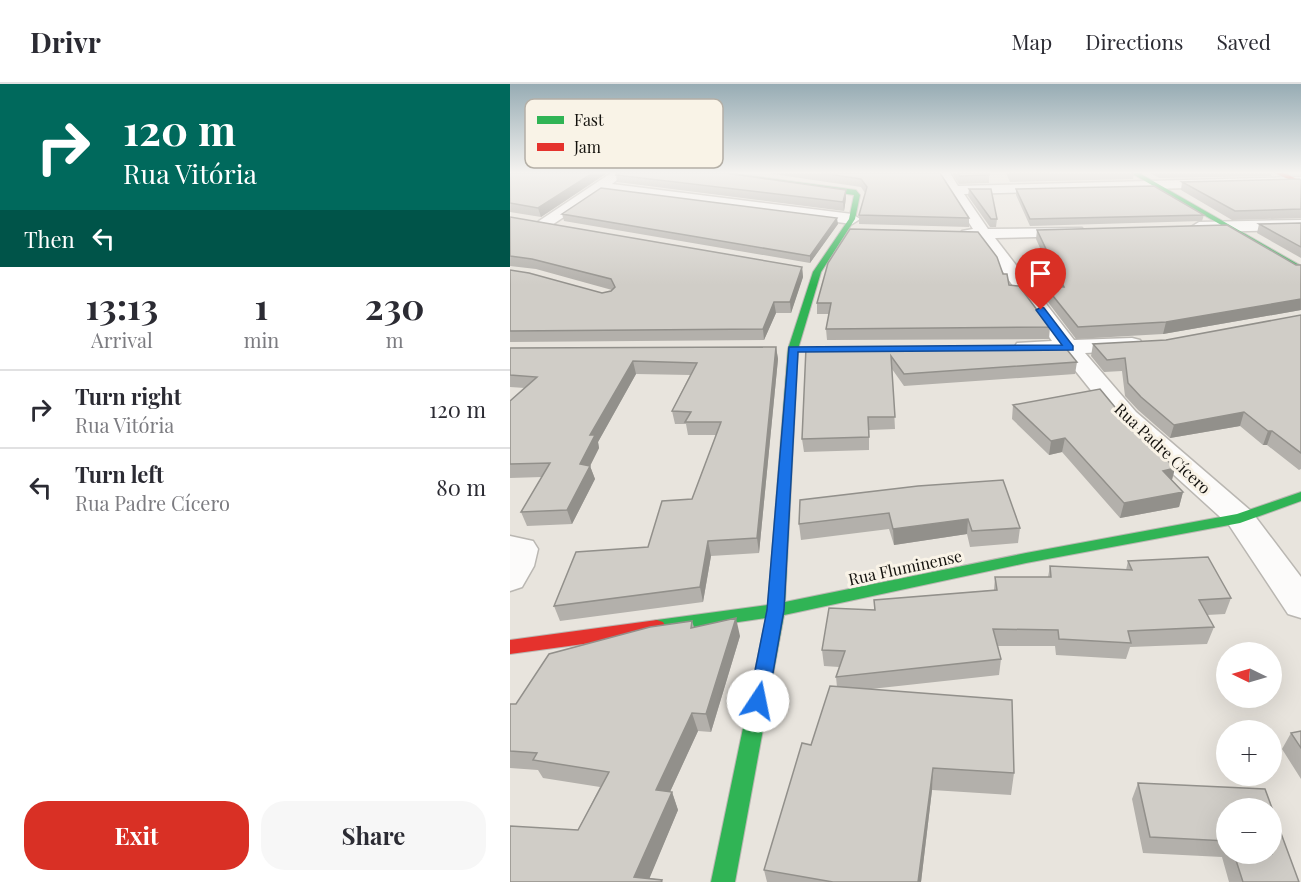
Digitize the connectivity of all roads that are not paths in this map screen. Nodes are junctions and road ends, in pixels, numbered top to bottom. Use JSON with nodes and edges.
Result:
{"nodes":[{"id":1,"x":560,"y":210,"type":"edge"},
{"id":2,"x":752,"y":210,"type":"edge"},
{"id":3,"x":852,"y":210,"type":"edge"},
{"id":4,"x":968,"y":210,"type":"edge"},
{"id":5,"x":1199,"y":210,"type":"edge"},
{"id":6,"x":848,"y":225,"type":"junction"},
{"id":7,"x":1301,"y":225,"type":"edge"},
{"id":8,"x":1227,"y":226,"type":"junction"},
{"id":9,"x":1180,"y":227,"type":"edge"},
{"id":10,"x":567,"y":228,"type":"edge"},
{"id":11,"x":1088,"y":231,"type":"edge"},
{"id":12,"x":868,"y":232,"type":"edge"},
{"id":13,"x":950,"y":234,"type":"edge"},
{"id":14,"x":984,"y":234,"type":"junction"},
{"id":15,"x":1301,"y":269,"type":"edge"},
{"id":16,"x":1151,"y":344,"type":"edge"},
{"id":17,"x":1000,"y":348,"type":"edge"},
{"id":18,"x":1070,"y":348,"type":"junction"},
{"id":19,"x":769,"y":349,"type":"edge"},
{"id":20,"x":793,"y":349,"type":"junction"},
{"id":21,"x":816,"y":349,"type":"edge"},
{"id":22,"x":1301,"y":496,"type":"edge"},
{"id":23,"x":1240,"y":518,"type":"junction"},
{"id":24,"x":1301,"y":604,"type":"edge"},
{"id":25,"x":776,"y":610,"type":"junction"},
{"id":26,"x":510,"y":647,"type":"edge"},
{"id":27,"x":723,"y":882,"type":"edge"}],
"edges":[{"from":1,"to":10,"type":"street"},
{"from":2,"to":6,"type":"street"},
{"from":3,"to":6,"type":"street"},
{"from":4,"to":14,"type":"street","name":"Rua Padre Cícero"},
{"from":5,"to":8,"type":"street"},
{"from":6,"to":12,"type":"street"},
{"from":6,"to":20,"type":"street"},
{"from":7,"to":8,"type":"street"},
{"from":8,"to":9,"type":"street"},
{"from":8,"to":15,"type":"street"},
{"from":11,"to":14,"type":"street"},
{"from":13,"to":14,"type":"street"},
{"from":14,"to":18,"type":"street","name":"Rua Padre Cícero"},
{"from":16,"to":18,"type":"street"},
{"from":17,"to":18,"type":"street"},
{"from":18,"to":23,"type":"street","name":"Rua Padre Cícero"},
{"from":19,"to":20,"type":"street"},
{"from":20,"to":21,"type":"street"},
{"from":20,"to":25,"type":"street"},
{"from":22,"to":23,"type":"street","name":"Rua Fluminense"},
{"from":23,"to":24,"type":"street","name":"Rua Padre Cícero"},
{"from":23,"to":25,"type":"street","name":"Rua Fluminense"},
{"from":25,"to":26,"type":"street","name":"Rua Fluminense"},
{"from":25,"to":27,"type":"street"}]}
